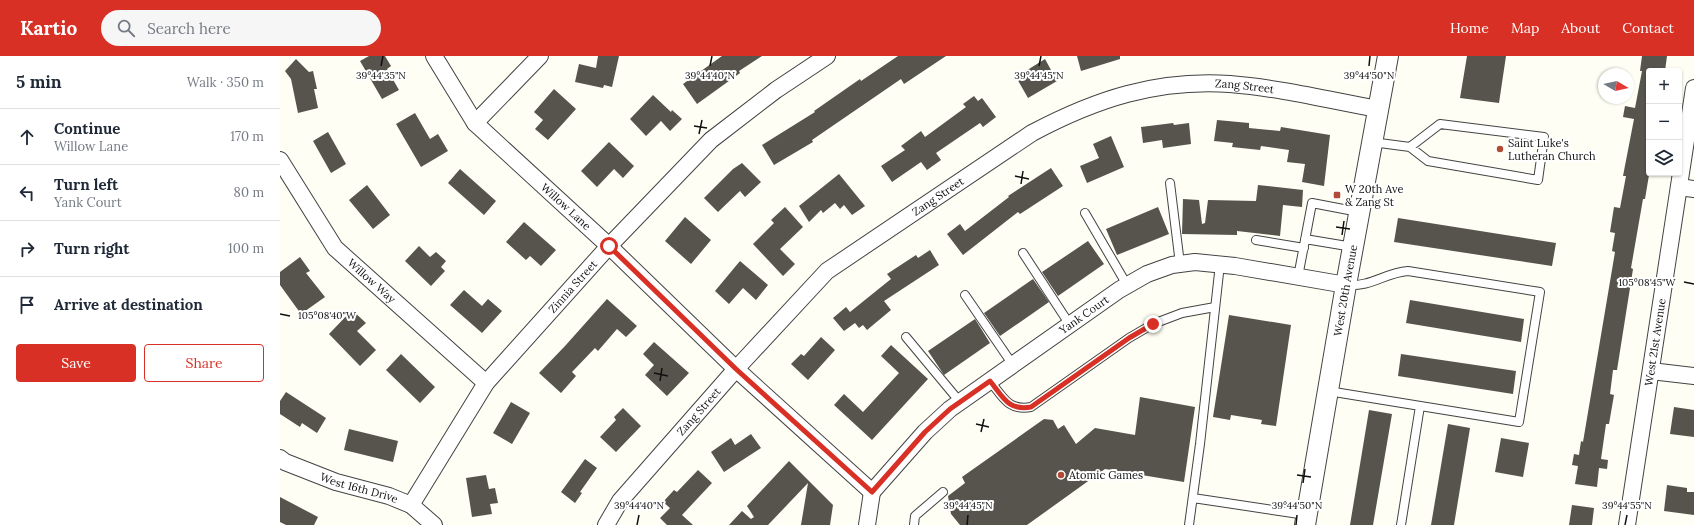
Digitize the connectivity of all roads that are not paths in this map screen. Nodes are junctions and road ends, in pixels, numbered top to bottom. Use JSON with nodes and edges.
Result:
{"nodes":[{"id":1,"x":434,"y":56,"type":"edge"},
{"id":2,"x":540,"y":56,"type":"edge"},
{"id":3,"x":827,"y":56,"type":"edge"},
{"id":4,"x":1388,"y":56,"type":"edge"},
{"id":5,"x":1694,"y":88,"type":"edge"},
{"id":6,"x":1378,"y":109,"type":"junction"},
{"id":7,"x":475,"y":123,"type":"junction"},
{"id":8,"x":1372,"y":142,"type":"junction"},
{"id":9,"x":1410,"y":147,"type":"junction"},
{"id":10,"x":280,"y":160,"type":"edge"},
{"id":11,"x":1170,"y":183,"type":"dead end"},
{"id":12,"x":1687,"y":188,"type":"edge"},
{"id":13,"x":1359,"y":212,"type":"junction"},
{"id":14,"x":1085,"y":213,"type":"dead end"},
{"id":15,"x":1305,"y":239,"type":"junction"},
{"id":16,"x":1256,"y":240,"type":"dead end"},
{"id":17,"x":609,"y":246,"type":"junction"},
{"id":18,"x":1353,"y":247,"type":"junction"},
{"id":19,"x":1304,"y":248,"type":"junction"},
{"id":20,"x":1023,"y":253,"type":"dead end"},
{"id":21,"x":1180,"y":264,"type":"junction"},
{"id":22,"x":1220,"y":264,"type":"junction"},
{"id":23,"x":1298,"y":277,"type":"junction"},
{"id":24,"x":1127,"y":285,"type":"junction"},
{"id":25,"x":1346,"y":285,"type":"junction"},
{"id":26,"x":965,"y":295,"type":"dead end"},
{"id":27,"x":1215,"y":307,"type":"junction"},
{"id":28,"x":1070,"y":325,"type":"junction"},
{"id":29,"x":906,"y":337,"type":"dead end"},
{"id":30,"x":1013,"y":365,"type":"junction"},
{"id":31,"x":736,"y":369,"type":"junction"},
{"id":32,"x":1651,"y":371,"type":"junction"},
{"id":33,"x":1694,"y":376,"type":"edge"},
{"id":34,"x":990,"y":381,"type":"junction"},
{"id":35,"x":486,"y":383,"type":"junction"},
{"id":36,"x":1328,"y":391,"type":"junction"},
{"id":37,"x":960,"y":402,"type":"junction"},
{"id":38,"x":1420,"y":406,"type":"junction"},
{"id":39,"x":280,"y":458,"type":"edge"},
{"id":40,"x":872,"y":492,"type":"junction"},
{"id":41,"x":943,"y":492,"type":"dead end"},
{"id":42,"x":1193,"y":498,"type":"junction"},
{"id":43,"x":410,"y":506,"type":"junction"},
{"id":44,"x":1306,"y":520,"type":"edge"},
{"id":45,"x":434,"y":525,"type":"edge"},
{"id":46,"x":606,"y":525,"type":"edge"},
{"id":47,"x":867,"y":525,"type":"edge"},
{"id":48,"x":914,"y":525,"type":"edge"},
{"id":49,"x":1188,"y":525,"type":"edge"},
{"id":50,"x":1400,"y":525,"type":"edge"},
{"id":51,"x":1627,"y":525,"type":"edge"}],
"edges":[{"from":1,"to":7,"type":"street","name":"Willow Lane"},
{"from":2,"to":7,"type":"street"},
{"from":3,"to":17,"type":"street","name":"Zinnia Street"},
{"from":4,"to":6,"type":"street","name":"West 20th Avenue"},
{"from":5,"to":12,"type":"street","name":"West 21st Avenue"},
{"from":6,"to":8,"type":"street","name":"West 20th Avenue"},
{"from":6,"to":31,"type":"street","name":"Zang Street"},
{"from":7,"to":17,"type":"street","name":"Willow Lane"},
{"from":8,"to":9,"type":"lane"},
{"from":8,"to":13,"type":"street","name":"West 20th Avenue"},
{"from":9,"to":9,"type":"lane"},
{"from":10,"to":35,"type":"street","name":"Willow Way"},
{"from":11,"to":21,"type":"lane"},
{"from":12,"to":32,"type":"street","name":"West 21st Avenue"},
{"from":13,"to":15,"type":"lane"},
{"from":13,"to":18,"type":"street","name":"West 20th Avenue"},
{"from":14,"to":24,"type":"lane"},
{"from":15,"to":18,"type":"lane"},
{"from":15,"to":19,"type":"lane"},
{"from":16,"to":19,"type":"lane"},
{"from":17,"to":31,"type":"street","name":"Willow Lane"},
{"from":17,"to":35,"type":"street","name":"Zinnia Street"},
{"from":18,"to":25,"type":"street","name":"West 20th Avenue"},
{"from":19,"to":23,"type":"lane"},
{"from":20,"to":28,"type":"lane"},
{"from":21,"to":22,"type":"street","name":"Yank Court"},
{"from":21,"to":24,"type":"street","name":"Yank Court"},
{"from":22,"to":23,"type":"street","name":"Yank Court"},
{"from":22,"to":27,"type":"lane"},
{"from":23,"to":25,"type":"street","name":"Yank Court"},
{"from":24,"to":28,"type":"street","name":"Yank Court"},
{"from":25,"to":36,"type":"street","name":"West 20th Avenue"},
{"from":25,"to":38,"type":"lane"},
{"from":26,"to":30,"type":"lane"},
{"from":27,"to":34,"type":"lane"},
{"from":27,"to":42,"type":"lane"},
{"from":28,"to":30,"type":"street","name":"Yank Court"},
{"from":29,"to":37,"type":"lane"},
{"from":30,"to":34,"type":"street","name":"Yank Court"},
{"from":31,"to":40,"type":"street","name":"Willow Lane"},
{"from":31,"to":46,"type":"street","name":"Zang Street"},
{"from":32,"to":33,"type":"street"},
{"from":32,"to":51,"type":"street","name":"West 21st Avenue"},
{"from":34,"to":37,"type":"street","name":"Yank Court"},
{"from":35,"to":43,"type":"street","name":"Zinnia Street"},
{"from":36,"to":38,"type":"lane"},
{"from":36,"to":44,"type":"street","name":"West 20th Avenue"},
{"from":37,"to":40,"type":"street","name":"Yank Court"},
{"from":38,"to":50,"type":"lane"},
{"from":39,"to":43,"type":"street","name":"West 16th Drive"},
{"from":40,"to":47,"type":"street"},
{"from":41,"to":48,"type":"lane"},
{"from":42,"to":44,"type":"lane"},
{"from":42,"to":49,"type":"lane"},
{"from":43,"to":45,"type":"street","name":"West 16th Drive"}]}
